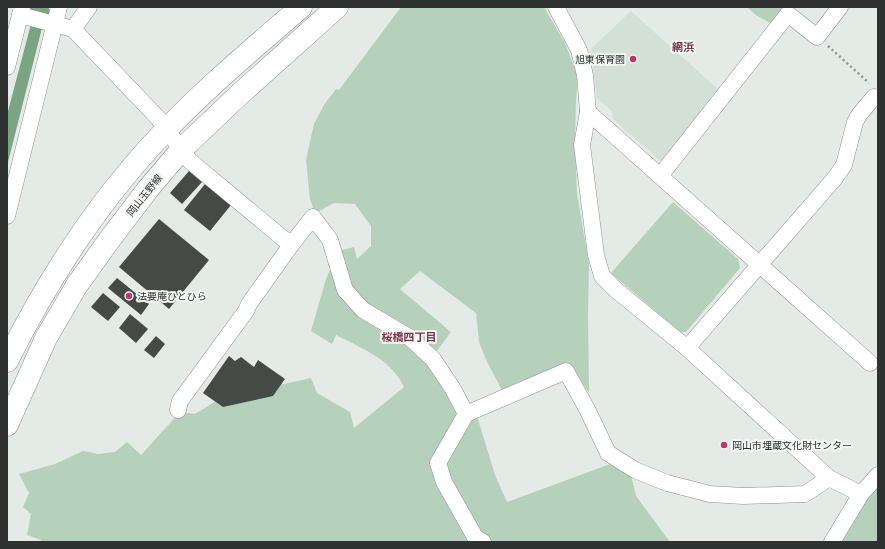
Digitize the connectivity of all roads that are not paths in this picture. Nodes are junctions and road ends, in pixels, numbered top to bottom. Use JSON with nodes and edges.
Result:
{"nodes":[{"id":1,"x":59,"y":7,"type":"edge"},
{"id":2,"x":89,"y":7,"type":"edge"},
{"id":3,"x":301,"y":7,"type":"edge"},
{"id":4,"x":337,"y":7,"type":"edge"},
{"id":5,"x":556,"y":7,"type":"edge"},
{"id":6,"x":840,"y":7,"type":"edge"},
{"id":7,"x":20,"y":11,"type":"edge"},
{"id":8,"x":51,"y":23,"type":"junction"},
{"id":9,"x":73,"y":29,"type":"junction"},
{"id":10,"x":7,"y":67,"type":"edge"},
{"id":11,"x":874,"y":97,"type":"road end"},
{"id":12,"x":588,"y":112,"type":"junction"},
{"id":13,"x":167,"y":129,"type":"junction"},
{"id":14,"x":182,"y":149,"type":"junction"},
{"id":15,"x":660,"y":176,"type":"junction"},
{"id":16,"x":7,"y":216,"type":"edge"},
{"id":17,"x":291,"y":245,"type":"junction"},
{"id":18,"x":759,"y":264,"type":"junction"},
{"id":19,"x":687,"y":348,"type":"junction"},
{"id":20,"x":7,"y":361,"type":"edge"},
{"id":21,"x":870,"y":363,"type":"dead end"},
{"id":22,"x":178,"y":410,"type":"dead end"},
{"id":23,"x":466,"y":414,"type":"junction"},
{"id":24,"x":7,"y":425,"type":"edge"},
{"id":25,"x":878,"y":475,"type":"edge"},
{"id":26,"x":829,"y":478,"type":"junction"},
{"id":27,"x":861,"y":494,"type":"junction"},
{"id":28,"x":483,"y":542,"type":"edge"},
{"id":29,"x":832,"y":542,"type":"edge"}],
"edges":[{"from":1,"to":8,"type":"street"},
{"from":2,"to":9,"type":"street"},
{"from":3,"to":13,"type":"main road"},
{"from":4,"to":14,"type":"main road","name":"岡山玉野線"},
{"from":5,"to":12,"type":"street"},
{"from":6,"to":15,"type":"street"},
{"from":7,"to":8,"type":"street"},
{"from":7,"to":10,"type":"street"},
{"from":8,"to":9,"type":"street"},
{"from":8,"to":16,"type":"street"},
{"from":9,"to":13,"type":"street"},
{"from":11,"to":18,"type":"street"},
{"from":12,"to":15,"type":"street"},
{"from":12,"to":19,"type":"street"},
{"from":13,"to":14,"type":"street"},
{"from":13,"to":20,"type":"main road"},
{"from":14,"to":17,"type":"street"},
{"from":14,"to":24,"type":"main road","name":"岡山玉野線"},
{"from":15,"to":18,"type":"street"},
{"from":17,"to":22,"type":"street"},
{"from":17,"to":23,"type":"street"},
{"from":18,"to":19,"type":"street"},
{"from":18,"to":21,"type":"street"},
{"from":19,"to":26,"type":"street"},
{"from":23,"to":26,"type":"street"},
{"from":23,"to":28,"type":"street"},
{"from":25,"to":27,"type":"street"},
{"from":26,"to":27,"type":"street"},
{"from":27,"to":29,"type":"street"}]}
